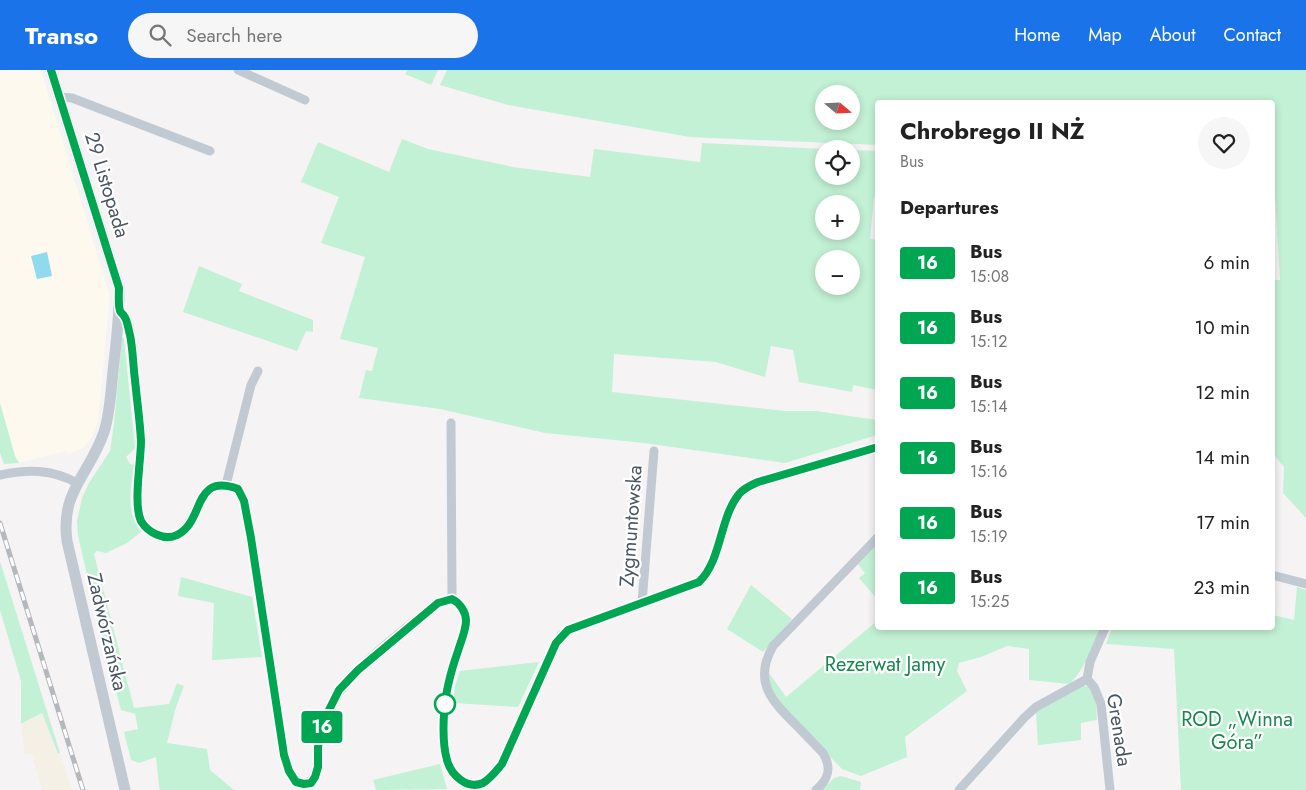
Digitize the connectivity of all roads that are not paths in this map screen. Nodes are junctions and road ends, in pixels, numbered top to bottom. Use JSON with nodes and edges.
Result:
{"nodes":[{"id":1,"x":51,"y":70,"type":"edge"},
{"id":2,"x":238,"y":70,"type":"edge"},
{"id":3,"x":59,"y":98,"type":"junction"},
{"id":4,"x":305,"y":100,"type":"dead end"},
{"id":5,"x":210,"y":151,"type":"dead end"},
{"id":6,"x":120,"y":311,"type":"junction"},
{"id":7,"x":258,"y":371,"type":"dead end"},
{"id":8,"x":451,"y":423,"type":"dead end"},
{"id":9,"x":875,"y":448,"type":"edge"},
{"id":10,"x":654,"y":450,"type":"dead end"},
{"id":11,"x":0,"y":475,"type":"edge"},
{"id":12,"x":77,"y":484,"type":"junction"},
{"id":13,"x":226,"y":485,"type":"junction"},
{"id":14,"x":875,"y":540,"type":"edge"},
{"id":15,"x":1275,"y":576,"type":"edge"},
{"id":16,"x":1306,"y":584,"type":"edge"},
{"id":17,"x":452,"y":599,"type":"junction"},
{"id":18,"x":642,"y":603,"type":"junction"},
{"id":19,"x":1104,"y":630,"type":"edge"},
{"id":20,"x":1086,"y":679,"type":"junction"},
{"id":21,"x":297,"y":786,"type":"edge"},
{"id":22,"x":462,"y":787,"type":"edge"},
{"id":23,"x":125,"y":790,"type":"edge"},
{"id":24,"x":816,"y":790,"type":"edge"},
{"id":25,"x":959,"y":790,"type":"edge"},
{"id":26,"x":1110,"y":790,"type":"edge"}],
"edges":[{"from":1,"to":3,"type":"street","name":"29 Listopada"},
{"from":2,"to":4,"type":"street"},
{"from":3,"to":5,"type":"street"},
{"from":3,"to":6,"type":"street","name":"29 Listopada"},
{"from":6,"to":12,"type":"street","name":"29 Listopada"},
{"from":6,"to":13,"type":"street"},
{"from":7,"to":13,"type":"street"},
{"from":8,"to":17,"type":"street"},
{"from":9,"to":18,"type":"street"},
{"from":10,"to":18,"type":"street","name":"Zygmuntowska"},
{"from":11,"to":12,"type":"street"},
{"from":12,"to":23,"type":"street","name":"Zadwórzańska"},
{"from":13,"to":21,"type":"street"},
{"from":14,"to":24,"type":"street"},
{"from":15,"to":16,"type":"street"},
{"from":17,"to":21,"type":"street"},
{"from":17,"to":22,"type":"street"},
{"from":18,"to":22,"type":"street"},
{"from":19,"to":20,"type":"street"},
{"from":20,"to":25,"type":"street"},
{"from":20,"to":26,"type":"street","name":"Grenada"}]}
